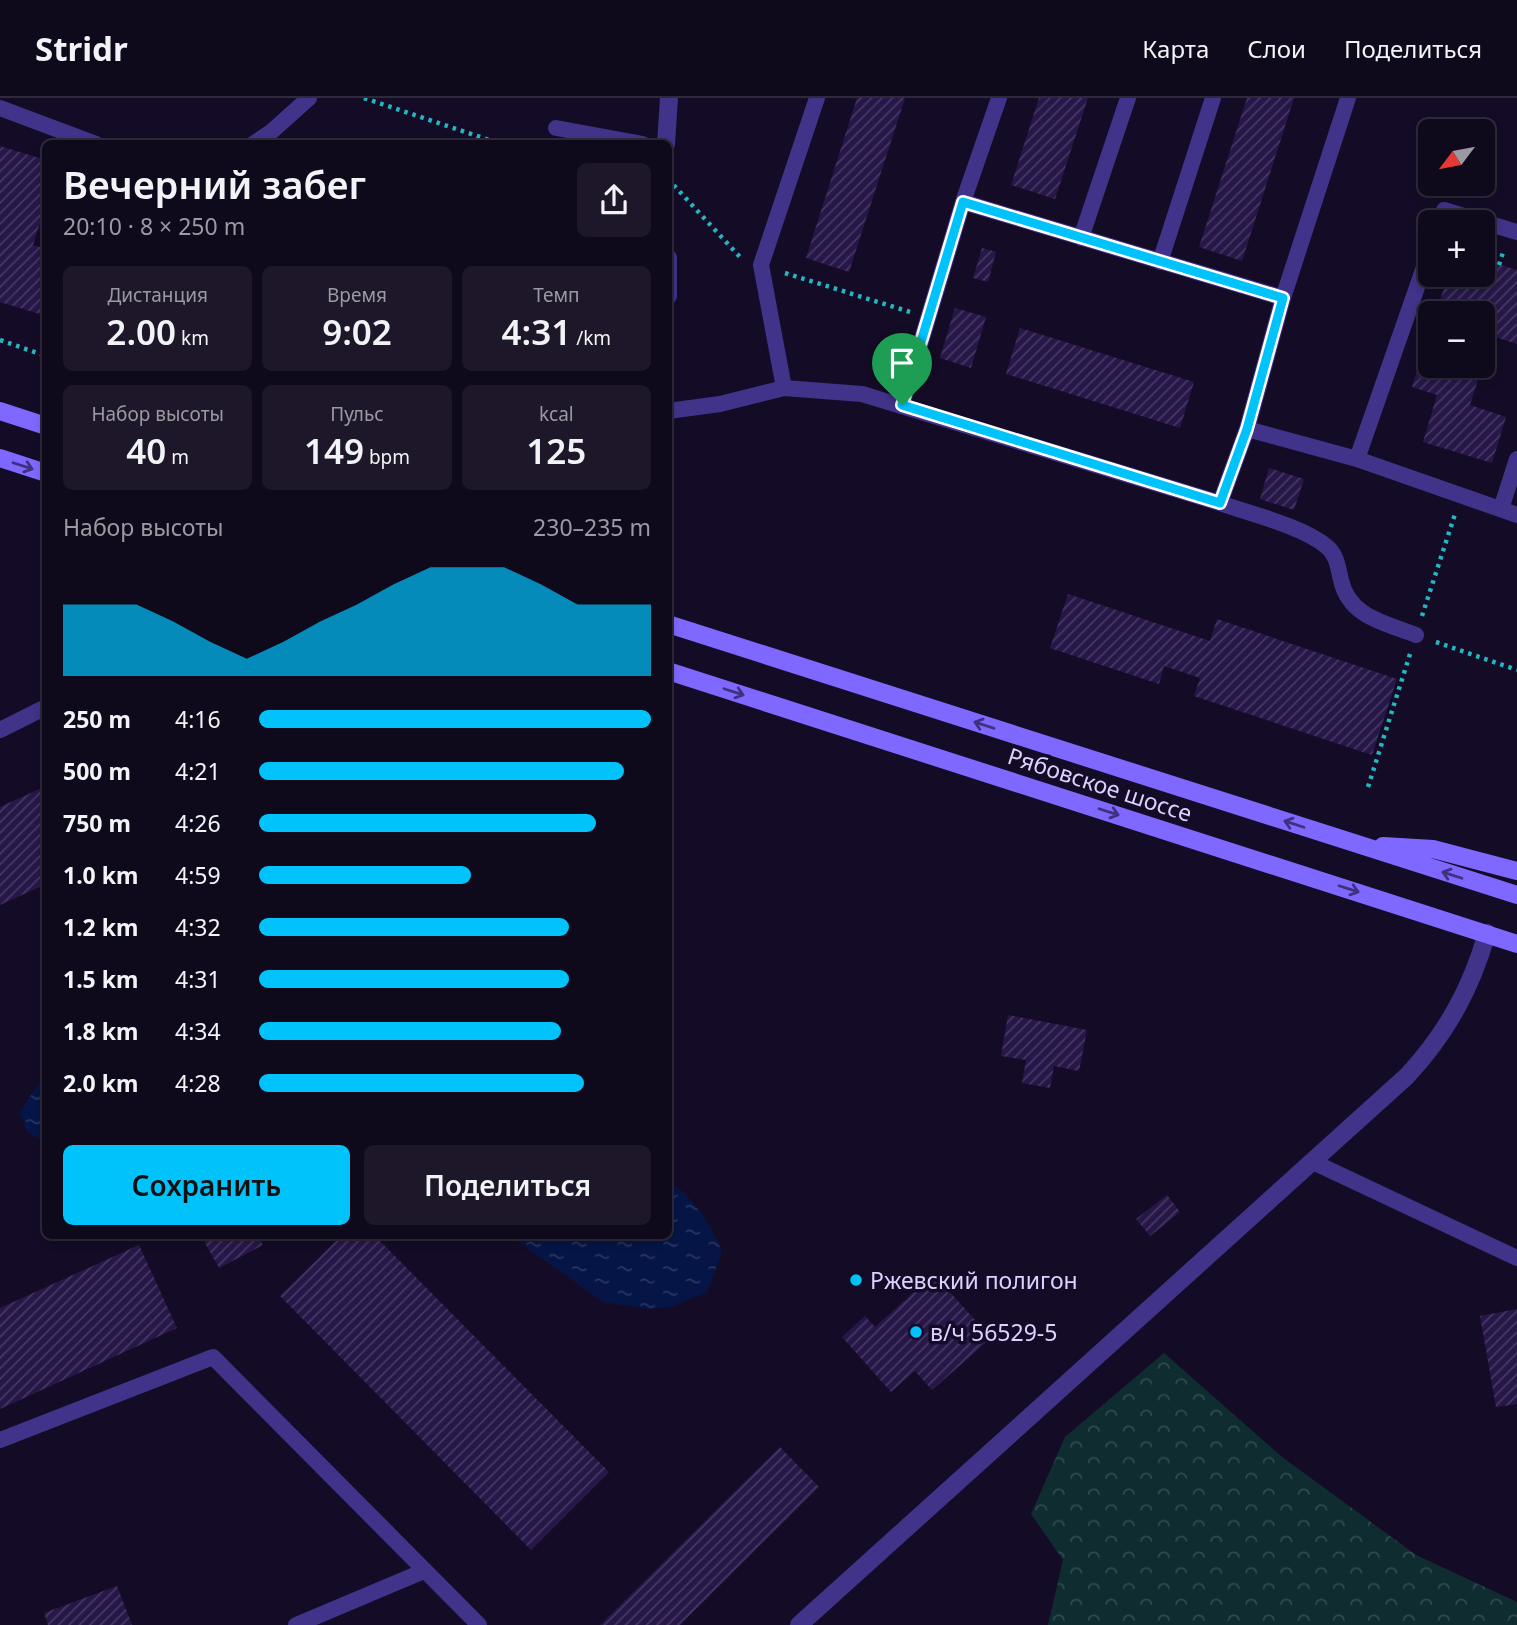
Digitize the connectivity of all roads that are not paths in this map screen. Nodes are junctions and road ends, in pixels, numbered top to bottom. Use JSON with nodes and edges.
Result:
{"nodes":[{"id":1,"x":309,"y":98,"type":"edge"},
{"id":2,"x":669,"y":98,"type":"edge"},
{"id":3,"x":817,"y":98,"type":"edge"},
{"id":4,"x":999,"y":98,"type":"edge"},
{"id":5,"x":1128,"y":98,"type":"edge"},
{"id":6,"x":1213,"y":98,"type":"edge"},
{"id":7,"x":1348,"y":98,"type":"edge"},
{"id":8,"x":0,"y":108,"type":"edge"},
{"id":9,"x":556,"y":128,"type":"dead end"},
{"id":10,"x":85,"y":140,"type":"edge"},
{"id":11,"x":259,"y":140,"type":"edge"},
{"id":12,"x":621,"y":140,"type":"edge"},
{"id":13,"x":666,"y":140,"type":"edge"},
{"id":14,"x":963,"y":202,"type":"junction"},
{"id":15,"x":1495,"y":225,"type":"edge"},
{"id":16,"x":1517,"y":232,"type":"edge"},
{"id":17,"x":1081,"y":238,"type":"junction"},
{"id":18,"x":1160,"y":262,"type":"junction"},
{"id":19,"x":1418,"y":284,"type":"edge"},
{"id":20,"x":1283,"y":298,"type":"junction"},
{"id":21,"x":785,"y":388,"type":"junction"},
{"id":22,"x":902,"y":405,"type":"junction"},
{"id":23,"x":672,"y":410,"type":"edge"},
{"id":24,"x":0,"y":411,"type":"edge"},
{"id":25,"x":42,"y":425,"type":"edge"},
{"id":26,"x":1247,"y":429,"type":"junction"},
{"id":27,"x":0,"y":458,"type":"edge"},
{"id":28,"x":1357,"y":459,"type":"junction"},
{"id":29,"x":1517,"y":459,"type":"edge"},
{"id":30,"x":42,"y":472,"type":"edge"},
{"id":31,"x":1220,"y":503,"type":"junction"},
{"id":32,"x":1501,"y":509,"type":"junction"},
{"id":33,"x":1517,"y":515,"type":"edge"},
{"id":34,"x":672,"y":625,"type":"edge"},
{"id":35,"x":1416,"y":635,"type":"road end"},
{"id":36,"x":672,"y":672,"type":"edge"},
{"id":37,"x":42,"y":709,"type":"edge"},
{"id":38,"x":0,"y":730,"type":"edge"},
{"id":39,"x":1359,"y":845,"type":"junction"},
{"id":40,"x":1517,"y":871,"type":"edge"},
{"id":41,"x":1517,"y":895,"type":"edge"},
{"id":42,"x":1506,"y":941,"type":"edge"},
{"id":43,"x":1313,"y":1162,"type":"junction"},
{"id":44,"x":1517,"y":1258,"type":"edge"},
{"id":45,"x":0,"y":1440,"type":"edge"},
{"id":46,"x":425,"y":1570,"type":"junction"},
{"id":47,"x":296,"y":1625,"type":"edge"},
{"id":48,"x":479,"y":1625,"type":"edge"},
{"id":49,"x":799,"y":1625,"type":"edge"}],
"edges":[{"from":1,"to":11,"type":"lane"},
{"from":2,"to":13,"type":"street"},
{"from":3,"to":21,"type":"lane"},
{"from":4,"to":14,"type":"lane"},
{"from":5,"to":17,"type":"lane"},
{"from":6,"to":18,"type":"lane"},
{"from":7,"to":20,"type":"lane"},
{"from":8,"to":10,"type":"lane"},
{"from":9,"to":12,"type":"lane"},
{"from":14,"to":17,"type":"lane"},
{"from":14,"to":22,"type":"lane"},
{"from":15,"to":16,"type":"lane"},
{"from":17,"to":18,"type":"lane"},
{"from":18,"to":20,"type":"lane"},
{"from":19,"to":28,"type":"lane"},
{"from":20,"to":26,"type":"lane"},
{"from":21,"to":22,"type":"lane"},
{"from":21,"to":23,"type":"lane"},
{"from":22,"to":31,"type":"lane"},
{"from":24,"to":25,"type":"main road"},
{"from":26,"to":28,"type":"lane"},
{"from":26,"to":31,"type":"lane"},
{"from":27,"to":30,"type":"main road","one_way":true},
{"from":28,"to":32,"type":"lane"},
{"from":29,"to":32,"type":"lane"},
{"from":31,"to":35,"type":"lane"},
{"from":32,"to":33,"type":"lane"},
{"from":39,"to":34,"type":"main road","name":"Рябовское шоссе","one_way":true},
{"from":36,"to":42,"type":"main road","name":"Рябовское шоссе","one_way":true},
{"from":37,"to":38,"type":"lane"},
{"from":39,"to":40,"type":"main road"},
{"from":41,"to":39,"type":"main road","name":"Рябовское шоссе","one_way":true},
{"from":42,"to":43,"type":"street"},
{"from":43,"to":44,"type":"lane"},
{"from":43,"to":49,"type":"street"},
{"from":45,"to":46,"type":"lane"},
{"from":46,"to":47,"type":"lane"},
{"from":46,"to":48,"type":"lane"}]}
